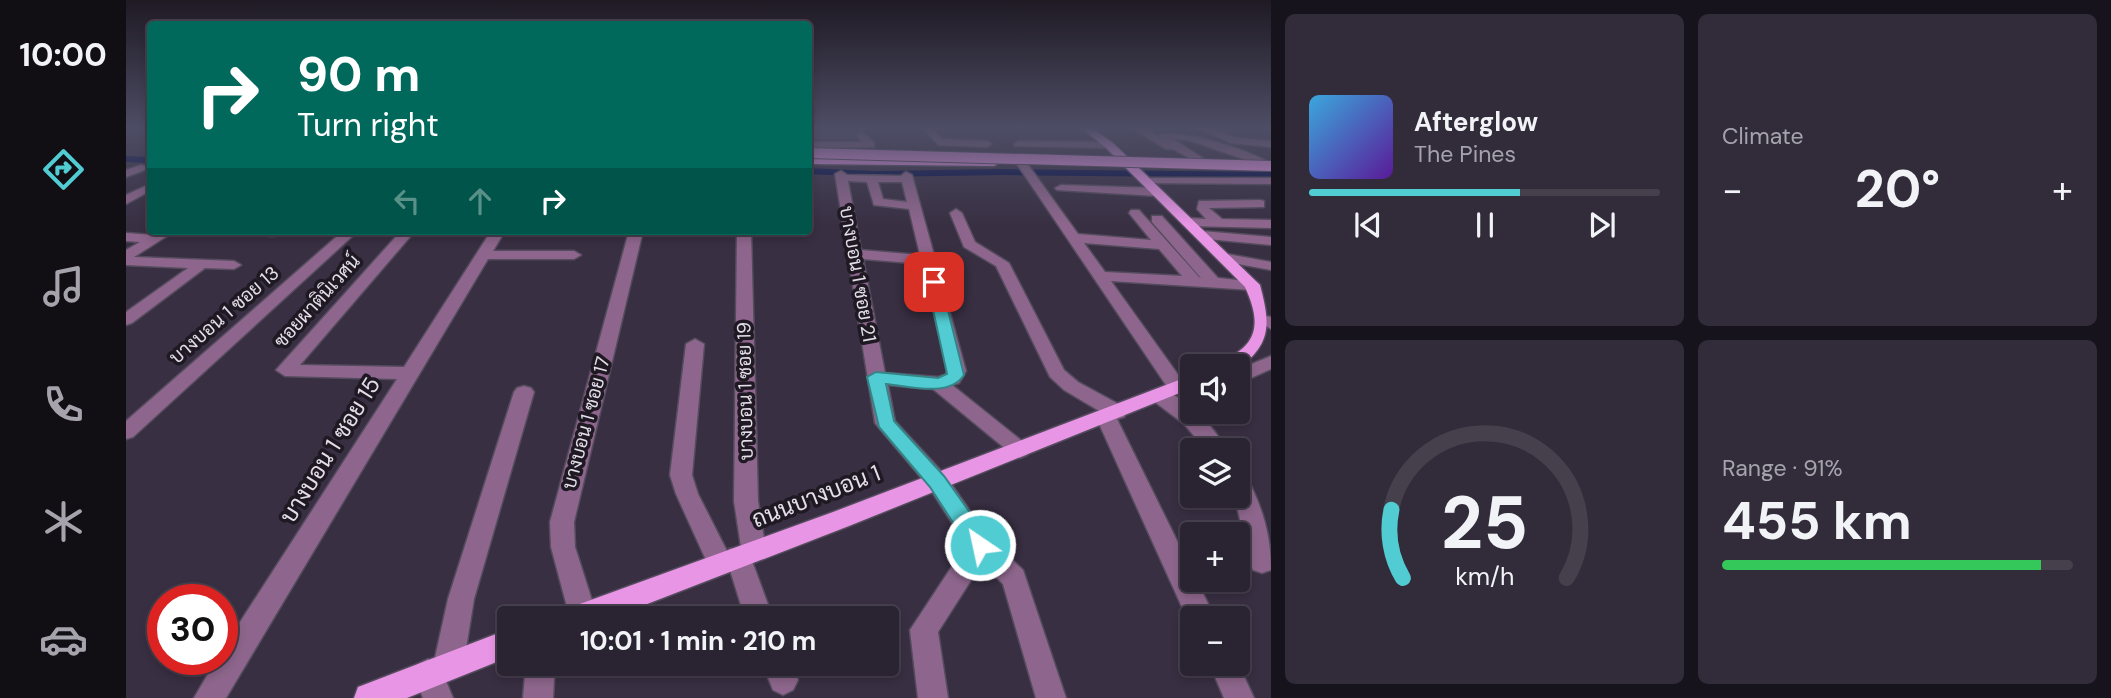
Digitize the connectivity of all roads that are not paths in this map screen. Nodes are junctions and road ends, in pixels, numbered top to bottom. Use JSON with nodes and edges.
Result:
{"nodes":[{"id":1,"x":855,"y":161,"type":"edge"},
{"id":2,"x":914,"y":161,"type":"edge"},
{"id":3,"x":1036,"y":161,"type":"edge"},
{"id":4,"x":1096,"y":161,"type":"edge"},
{"id":5,"x":1125,"y":161,"type":"edge"},
{"id":6,"x":1199,"y":161,"type":"edge"},
{"id":7,"x":1253,"y":161,"type":"edge"},
{"id":8,"x":1202,"y":162,"type":"junction"},
{"id":9,"x":1270,"y":167,"type":"edge"},
{"id":10,"x":1026,"y":170,"type":"junction"},
{"id":11,"x":1136,"y":171,"type":"junction"},
{"id":12,"x":907,"y":173,"type":"junction"},
{"id":13,"x":872,"y":179,"type":"junction"},
{"id":14,"x":1271,"y":181,"type":"edge"},
{"id":15,"x":1061,"y":188,"type":"dead end"},
{"id":16,"x":147,"y":189,"type":"edge"},
{"id":17,"x":1157,"y":192,"type":"junction"},
{"id":18,"x":126,"y":200,"type":"edge"},
{"id":19,"x":1260,"y":204,"type":"dead end"},
{"id":20,"x":914,"y":206,"type":"junction"},
{"id":21,"x":956,"y":213,"type":"dead end"},
{"id":22,"x":1135,"y":213,"type":"dead end"},
{"id":23,"x":1157,"y":219,"type":"dead end"},
{"id":24,"x":1189,"y":222,"type":"junction"},
{"id":25,"x":1220,"y":224,"type":"junction"},
{"id":26,"x":1271,"y":224,"type":"edge"},
{"id":27,"x":162,"y":235,"type":"edge"},
{"id":28,"x":347,"y":235,"type":"edge"},
{"id":29,"x":404,"y":235,"type":"edge"},
{"id":30,"x":496,"y":235,"type":"edge"},
{"id":31,"x":635,"y":235,"type":"edge"},
{"id":32,"x":744,"y":235,"type":"edge"},
{"id":33,"x":1202,"y":235,"type":"junction"},
{"id":34,"x":126,"y":237,"type":"edge"},
{"id":35,"x":1073,"y":238,"type":"junction"},
{"id":36,"x":1271,"y":241,"type":"edge"},
{"id":37,"x":1162,"y":243,"type":"junction"},
{"id":38,"x":1180,"y":243,"type":"junction"},
{"id":39,"x":1214,"y":246,"type":"junction"},
{"id":40,"x":855,"y":254,"type":"junction"},
{"id":41,"x":484,"y":255,"type":"junction"},
{"id":42,"x":574,"y":255,"type":"dead end"},
{"id":43,"x":126,"y":258,"type":"edge"},
{"id":44,"x":1227,"y":258,"type":"junction"},
{"id":45,"x":928,"y":260,"type":"junction"},
{"id":46,"x":202,"y":264,"type":"junction"},
{"id":47,"x":234,"y":265,"type":"dead end"},
{"id":48,"x":1271,"y":266,"type":"edge"},
{"id":49,"x":1098,"y":276,"type":"junction"},
{"id":50,"x":1193,"y":280,"type":"junction"},
{"id":51,"x":1214,"y":283,"type":"junction"},
{"id":52,"x":1252,"y":285,"type":"junction"},
{"id":53,"x":126,"y":320,"type":"edge"},
{"id":54,"x":1269,"y":323,"type":"edge"},
{"id":55,"x":695,"y":344,"type":"dead end"},
{"id":56,"x":1249,"y":354,"type":"edge"},
{"id":57,"x":1271,"y":362,"type":"edge"},
{"id":58,"x":1250,"y":367,"type":"edge"},
{"id":59,"x":409,"y":373,"type":"junction"},
{"id":60,"x":876,"y":377,"type":"junction"},
{"id":61,"x":938,"y":383,"type":"junction"},
{"id":62,"x":1176,"y":388,"type":"edge"},
{"id":63,"x":524,"y":391,"type":"dead end"},
{"id":64,"x":1112,"y":414,"type":"junction"},
{"id":65,"x":126,"y":432,"type":"edge"},
{"id":66,"x":1209,"y":438,"type":"edge"},
{"id":67,"x":1020,"y":450,"type":"junction"},
{"id":68,"x":937,"y":481,"type":"junction"},
{"id":69,"x":1250,"y":508,"type":"edge"},
{"id":70,"x":980,"y":545,"type":"junction"},
{"id":71,"x":737,"y":557,"type":"junction"},
{"id":72,"x":1262,"y":562,"type":"dead end"},
{"id":73,"x":577,"y":606,"type":"edge"},
{"id":74,"x":609,"y":606,"type":"edge"},
{"id":75,"x":755,"y":606,"type":"edge"},
{"id":76,"x":1196,"y":606,"type":"edge"},
{"id":77,"x":497,"y":649,"type":"edge"},
{"id":78,"x":540,"y":676,"type":"edge"},
{"id":79,"x":1229,"y":676,"type":"edge"},
{"id":80,"x":438,"y":680,"type":"edge"},
{"id":81,"x":209,"y":698,"type":"edge"},
{"id":82,"x":369,"y":698,"type":"edge"},
{"id":83,"x":538,"y":698,"type":"edge"},
{"id":84,"x":933,"y":698,"type":"edge"},
{"id":85,"x":1051,"y":698,"type":"edge"},
{"id":86,"x":1239,"y":698,"type":"edge"}],
"edges":[{"from":1,"to":12,"type":"main road"},
{"from":2,"to":12,"type":"main road"},
{"from":3,"to":11,"type":"main road"},
{"from":4,"to":9,"type":"main road","bridge":true},
{"from":5,"to":11,"type":"main road"},
{"from":6,"to":8,"type":"street"},
{"from":7,"to":9,"type":"street"},
{"from":8,"to":9,"type":"main road"},
{"from":8,"to":11,"type":"main road"},
{"from":9,"to":11,"type":"main road"},
{"from":10,"to":11,"type":"main road"},
{"from":10,"to":12,"type":"main road"},
{"from":10,"to":35,"type":"street"},
{"from":11,"to":14,"type":"street"},
{"from":11,"to":17,"type":"main road"},
{"from":12,"to":13,"type":"street"},
{"from":12,"to":20,"type":"street"},
{"from":13,"to":20,"type":"street"},
{"from":13,"to":40,"type":"street","name":"บางบอน 1 ซอย 21"},
{"from":15,"to":17,"type":"street"},
{"from":16,"to":18,"type":"street"},
{"from":17,"to":24,"type":"main road"},
{"from":19,"to":25,"type":"street"},
{"from":20,"to":45,"type":"street"},
{"from":21,"to":64,"type":"street"},
{"from":22,"to":37,"type":"street"},
{"from":23,"to":38,"type":"street"},
{"from":24,"to":25,"type":"street"},
{"from":24,"to":33,"type":"main road"},
{"from":25,"to":26,"type":"street"},
{"from":27,"to":34,"type":"street"},
{"from":27,"to":43,"type":"street"},
{"from":28,"to":65,"type":"street","name":"บางบอน 1 ซอย 13"},
{"from":29,"to":59,"type":"street","name":"ซอยผาตินิเวศน์"},
{"from":30,"to":41,"type":"street","name":"บางบอน 1 ซอย 15"},
{"from":31,"to":73,"type":"street","name":"บางบอน 1 ซอย 17"},
{"from":32,"to":71,"type":"street","name":"บางบอน 1 ซอย 19"},
{"from":33,"to":36,"type":"street"},
{"from":33,"to":39,"type":"main road"},
{"from":35,"to":37,"type":"street"},
{"from":35,"to":49,"type":"street"},
{"from":37,"to":38,"type":"street"},
{"from":37,"to":50,"type":"street"},
{"from":38,"to":39,"type":"street"},
{"from":38,"to":51,"type":"street"},
{"from":39,"to":44,"type":"main road"},
{"from":40,"to":45,"type":"street"},
{"from":40,"to":60,"type":"street","name":"บางบอน 1 ซอย 21"},
{"from":41,"to":42,"type":"street"},
{"from":41,"to":59,"type":"street","name":"บางบอน 1 ซอย 15"},
{"from":43,"to":46,"type":"street"},
{"from":44,"to":48,"type":"street"},
{"from":44,"to":52,"type":"main road"},
{"from":45,"to":61,"type":"street"},
{"from":46,"to":47,"type":"street"},
{"from":46,"to":53,"type":"street"},
{"from":49,"to":50,"type":"street"},
{"from":49,"to":62,"type":"street"},
{"from":50,"to":51,"type":"street"},
{"from":51,"to":52,"type":"street"},
{"from":52,"to":54,"type":"main road"},
{"from":54,"to":56,"type":"main road"},
{"from":55,"to":71,"type":"street"},
{"from":57,"to":58,"type":"street"},
{"from":59,"to":81,"type":"street","name":"บางบอน 1 ซอย 15"},
{"from":60,"to":61,"type":"street"},
{"from":60,"to":68,"type":"street","name":"บางบอน 1 ซอย 21"},
{"from":61,"to":67,"type":"street"},
{"from":62,"to":64,"type":"main road","name":"ถนนบางบอน 1"},
{"from":62,"to":66,"type":"street"},
{"from":63,"to":80,"type":"street"},
{"from":64,"to":67,"type":"main road","name":"ถนนบางบอน 1"},
{"from":64,"to":76,"type":"street"},
{"from":67,"to":68,"type":"main road","name":"ถนนบางบอน 1"},
{"from":68,"to":70,"type":"street","name":"บางบอน 1 ซอย 21"},
{"from":68,"to":71,"type":"main road","name":"ถนนบางบอน 1"},
{"from":69,"to":72,"type":"street"},
{"from":70,"to":84,"type":"street"},
{"from":70,"to":85,"type":"street","name":"บางบอน 1 ซอย 21"},
{"from":71,"to":74,"type":"main road","name":"ถนนบางบอน 1"},
{"from":71,"to":75,"type":"street"},
{"from":77,"to":80,"type":"main road"},
{"from":78,"to":83,"type":"street"},
{"from":79,"to":86,"type":"street"},
{"from":80,"to":82,"type":"main road"}]}
